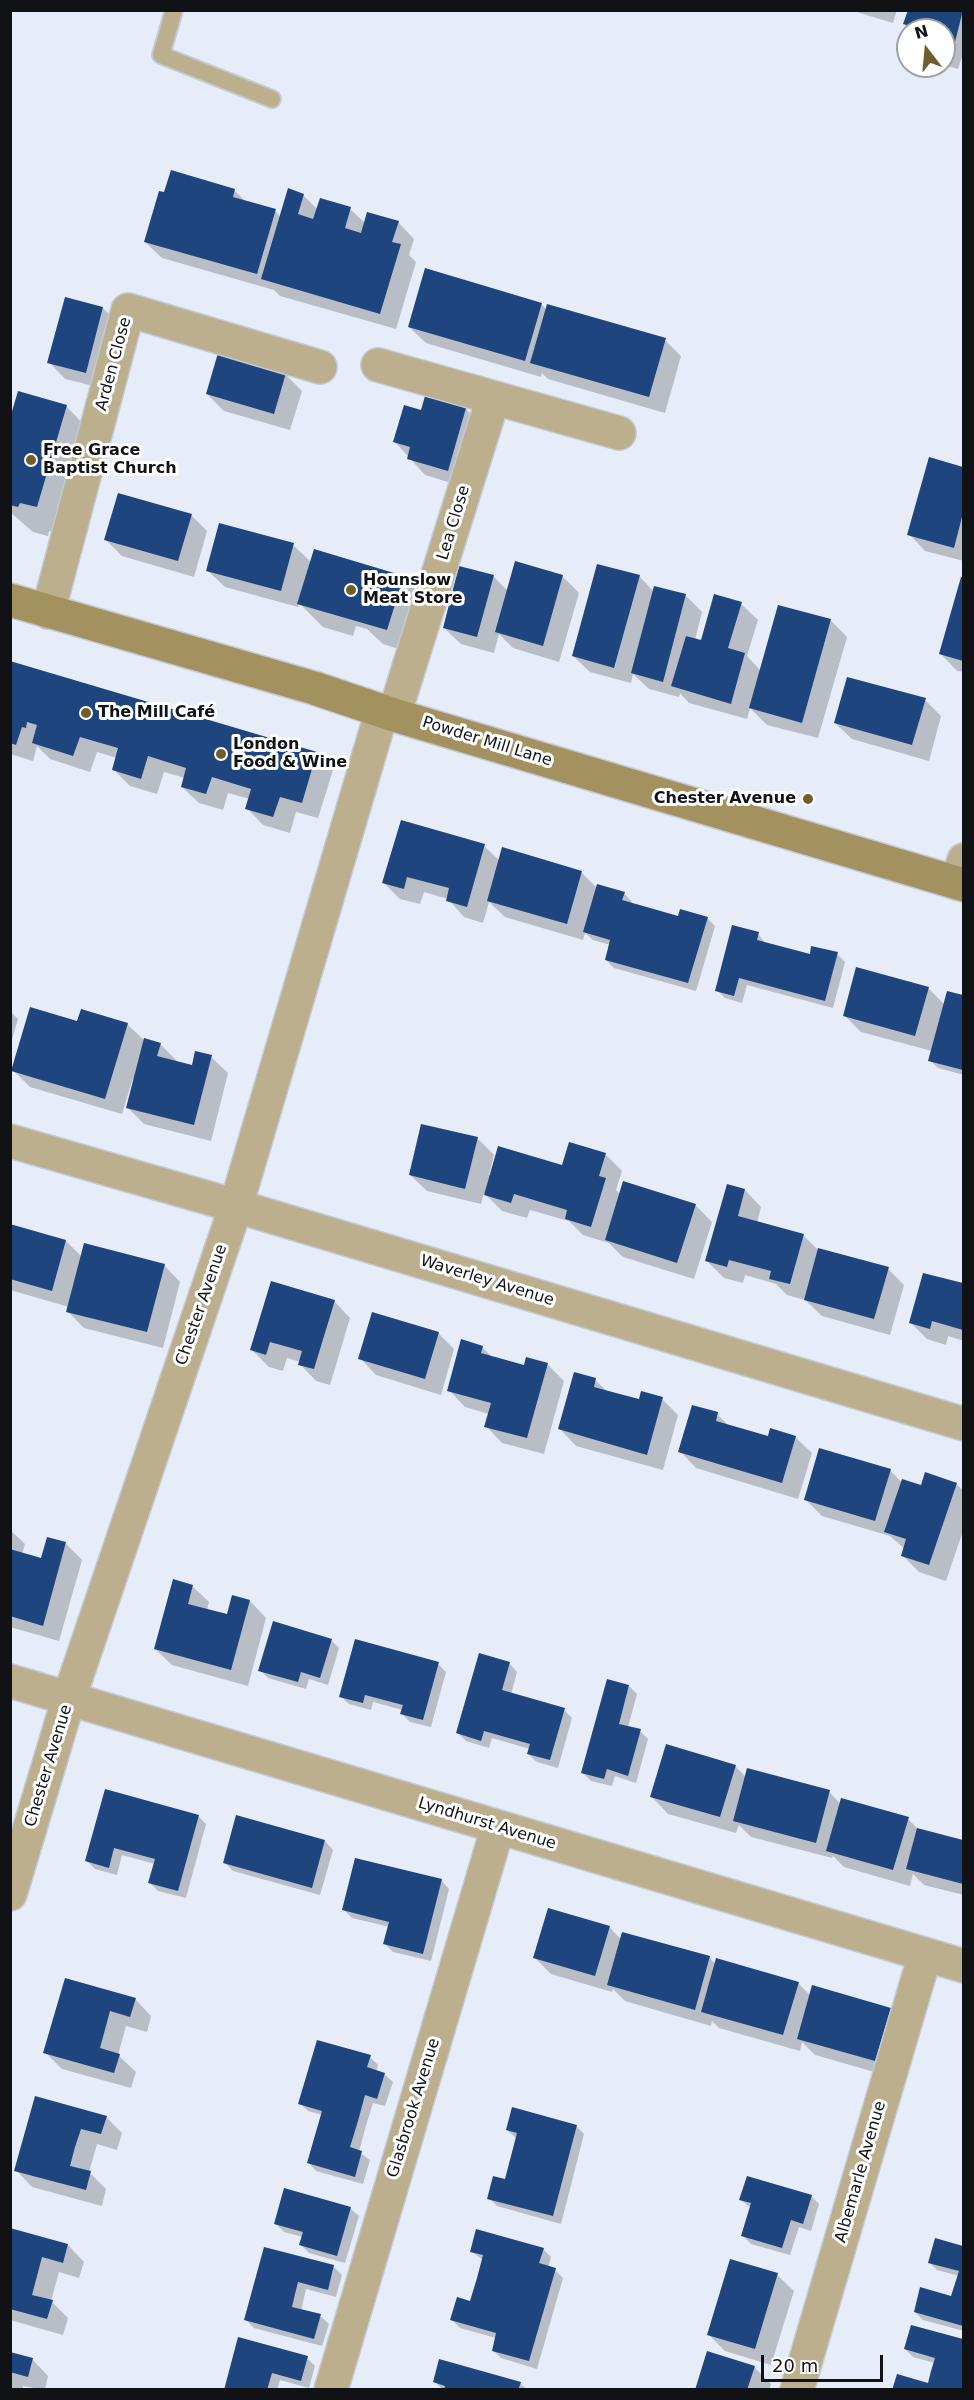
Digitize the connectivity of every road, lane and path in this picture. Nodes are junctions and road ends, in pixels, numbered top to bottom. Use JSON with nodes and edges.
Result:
{"nodes":[{"id":1,"x":174,"y":10,"type":"edge"},
{"id":2,"x":272,"y":99,"type":"dead end"},
{"id":3,"x":378,"y":365,"type":"dead end"},
{"id":4,"x":320,"y":367,"type":"dead end"},
{"id":5,"x":493,"y":399,"type":"junction"},
{"id":6,"x":619,"y":433,"type":"dead end"},
{"id":7,"x":10,"y":600,"type":"edge"},
{"id":8,"x":48,"y":612,"type":"junction"},
{"id":9,"x":388,"y":713,"type":"junction"},
{"id":10,"x":961,"y":876,"type":"edge"},
{"id":11,"x":10,"y":1141,"type":"edge"},
{"id":12,"x":236,"y":1206,"type":"junction"},
{"id":13,"x":963,"y":1424,"type":"edge"},
{"id":14,"x":10,"y":1681,"type":"edge"},
{"id":15,"x":69,"y":1698,"type":"junction"},
{"id":16,"x":498,"y":1827,"type":"junction"},
{"id":17,"x":10,"y":1894,"type":"edge"},
{"id":18,"x":925,"y":1955,"type":"junction"},
{"id":19,"x":963,"y":1966,"type":"edge"},
{"id":20,"x":331,"y":2390,"type":"edge"},
{"id":21,"x":797,"y":2390,"type":"edge"}],
"edges":[{"from":1,"to":2,"type":"lane"},
{"from":3,"to":5,"type":"street"},
{"from":4,"to":8,"type":"street","name":"Arden Close"},
{"from":5,"to":6,"type":"street"},
{"from":5,"to":9,"type":"street","name":"Lea Close"},
{"from":7,"to":8,"type":"street","name":"Powder Mill Lane"},
{"from":8,"to":9,"type":"street","name":"Powder Mill Lane"},
{"from":9,"to":10,"type":"street","name":"Powder Mill Lane"},
{"from":9,"to":12,"type":"street","name":"Chester Avenue"},
{"from":11,"to":12,"type":"street","name":"Waverley Avenue"},
{"from":12,"to":13,"type":"street","name":"Waverley Avenue"},
{"from":12,"to":15,"type":"street","name":"Chester Avenue"},
{"from":14,"to":15,"type":"street","name":"Lyndhurst Avenue"},
{"from":15,"to":16,"type":"street","name":"Lyndhurst Avenue"},
{"from":15,"to":17,"type":"street","name":"Chester Avenue"},
{"from":16,"to":18,"type":"street","name":"Lyndhurst Avenue"},
{"from":16,"to":20,"type":"street","name":"Glasbrook Avenue"},
{"from":18,"to":19,"type":"street","name":"Lyndhurst Avenue"},
{"from":18,"to":21,"type":"street","name":"Albemarle Avenue"}]}
